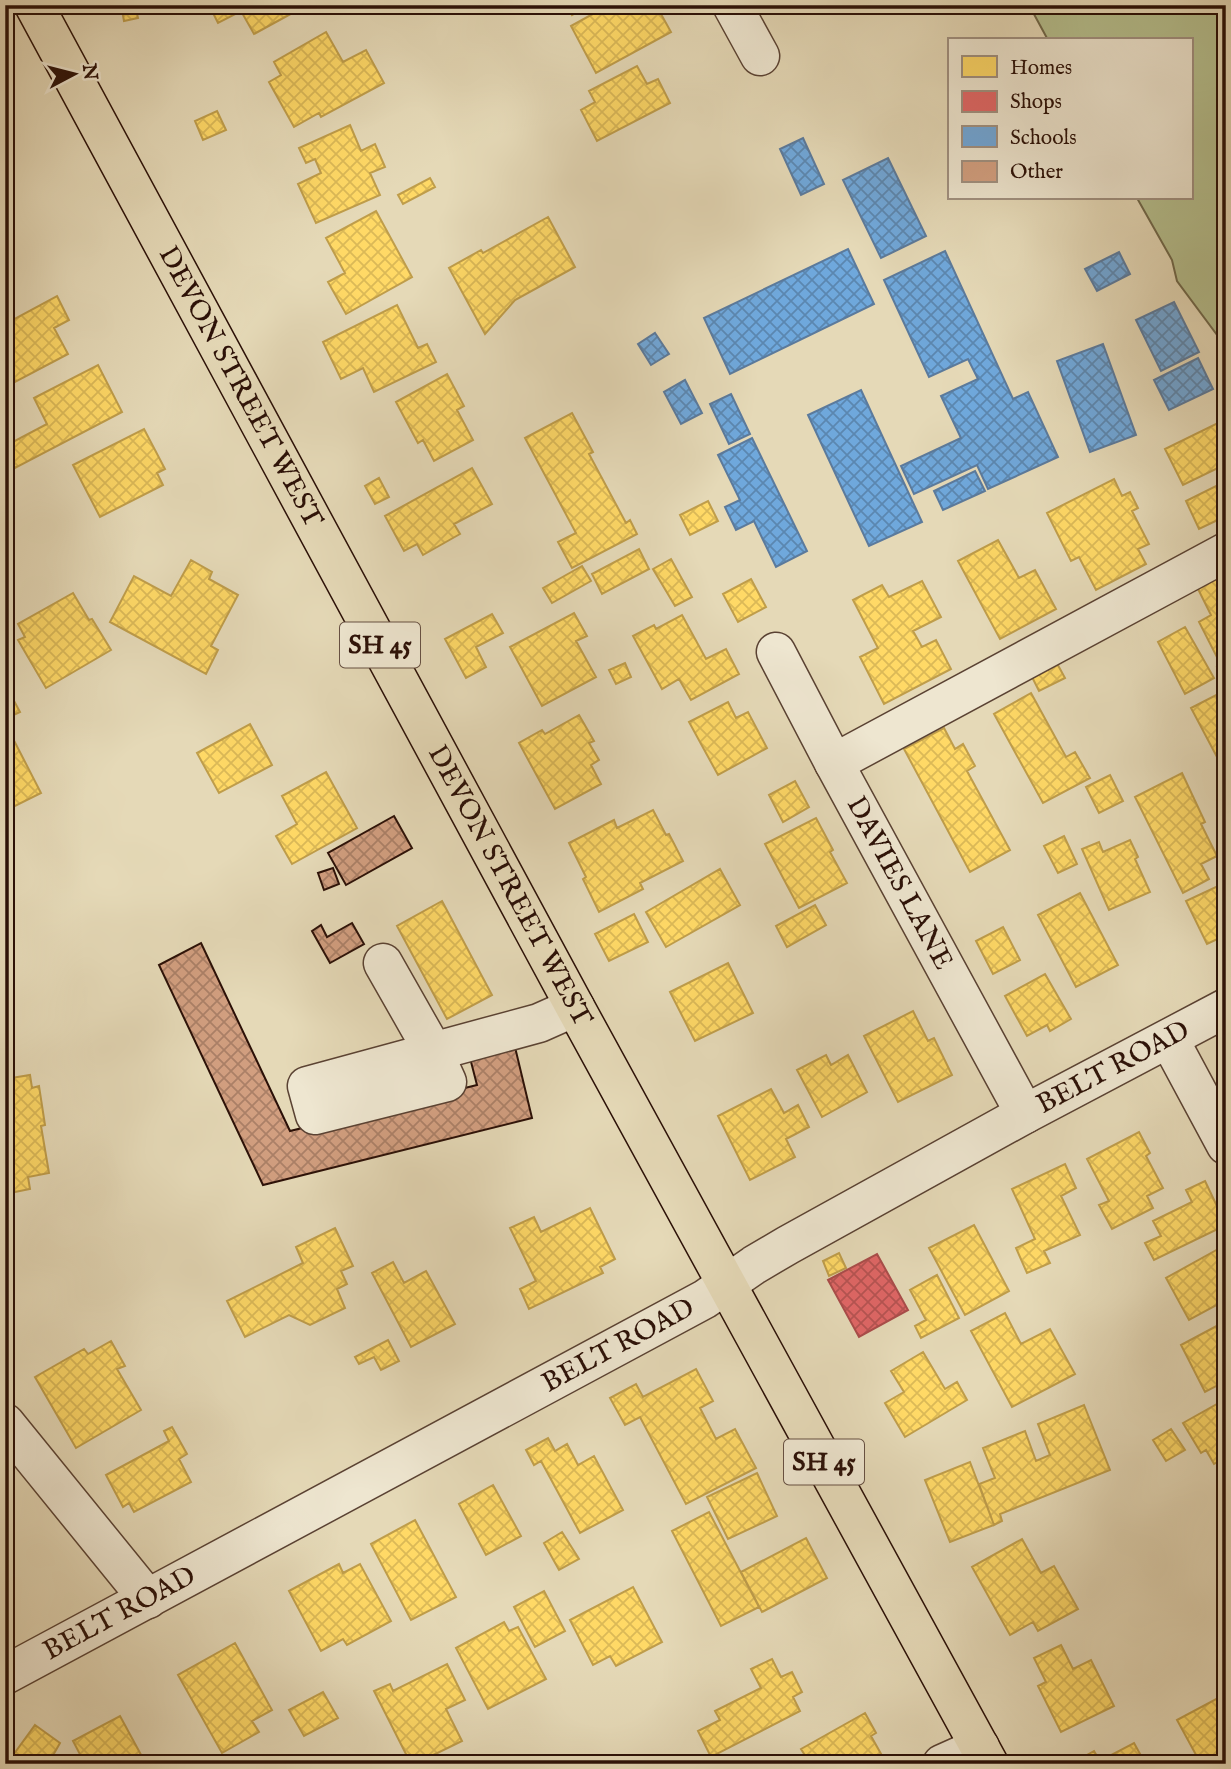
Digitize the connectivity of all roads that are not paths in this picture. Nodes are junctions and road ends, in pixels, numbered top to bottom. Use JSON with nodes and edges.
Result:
{"nodes":[{"id":1,"x":34,"y":5,"type":"edge"},
{"id":2,"x":732,"y":5,"type":"edge"},
{"id":3,"x":760,"y":56,"type":"dead end"},
{"id":4,"x":1226,"y":552,"type":"edge"},
{"id":5,"x":776,"y":652,"type":"dead end"},
{"id":6,"x":834,"y":763,"type":"junction"},
{"id":7,"x":383,"y":963,"type":"dead end"},
{"id":8,"x":575,"y":1007,"type":"junction"},
{"id":9,"x":1226,"y":1008,"type":"edge"},
{"id":10,"x":1169,"y":1039,"type":"junction"},
{"id":11,"x":1025,"y":1114,"type":"junction"},
{"id":12,"x":1226,"y":1145,"type":"edge"},
{"id":13,"x":726,"y":1283,"type":"junction"},
{"id":14,"x":5,"y":1423,"type":"edge"},
{"id":15,"x":148,"y":1599,"type":"junction"},
{"id":16,"x":5,"y":1675,"type":"edge"},
{"id":17,"x":984,"y":1756,"type":"edge"},
{"id":18,"x":942,"y":1764,"type":"edge"}],
"edges":[{"from":1,"to":8,"type":"main road","name":"DEVON STREET WEST","number":"SH 45"},
{"from":2,"to":3,"type":"street"},
{"from":4,"to":6,"type":"street"},
{"from":5,"to":6,"type":"street","name":"DAVIES LANE"},
{"from":6,"to":11,"type":"street","name":"DAVIES LANE"},
{"from":7,"to":8,"type":"street"},
{"from":8,"to":13,"type":"main road","name":"DEVON STREET WEST","number":"SH 45"},
{"from":9,"to":10,"type":"street","name":"BELT ROAD"},
{"from":10,"to":11,"type":"street","name":"BELT ROAD"},
{"from":10,"to":12,"type":"street"},
{"from":11,"to":13,"type":"street","name":"BELT ROAD"},
{"from":13,"to":15,"type":"street","name":"BELT ROAD"},
{"from":13,"to":17,"type":"main road","name":"DEVON STREET WEST","number":"SH 45"},
{"from":14,"to":15,"type":"street"},
{"from":15,"to":16,"type":"street","name":"BELT ROAD"},
{"from":17,"to":18,"type":"street"}]}
